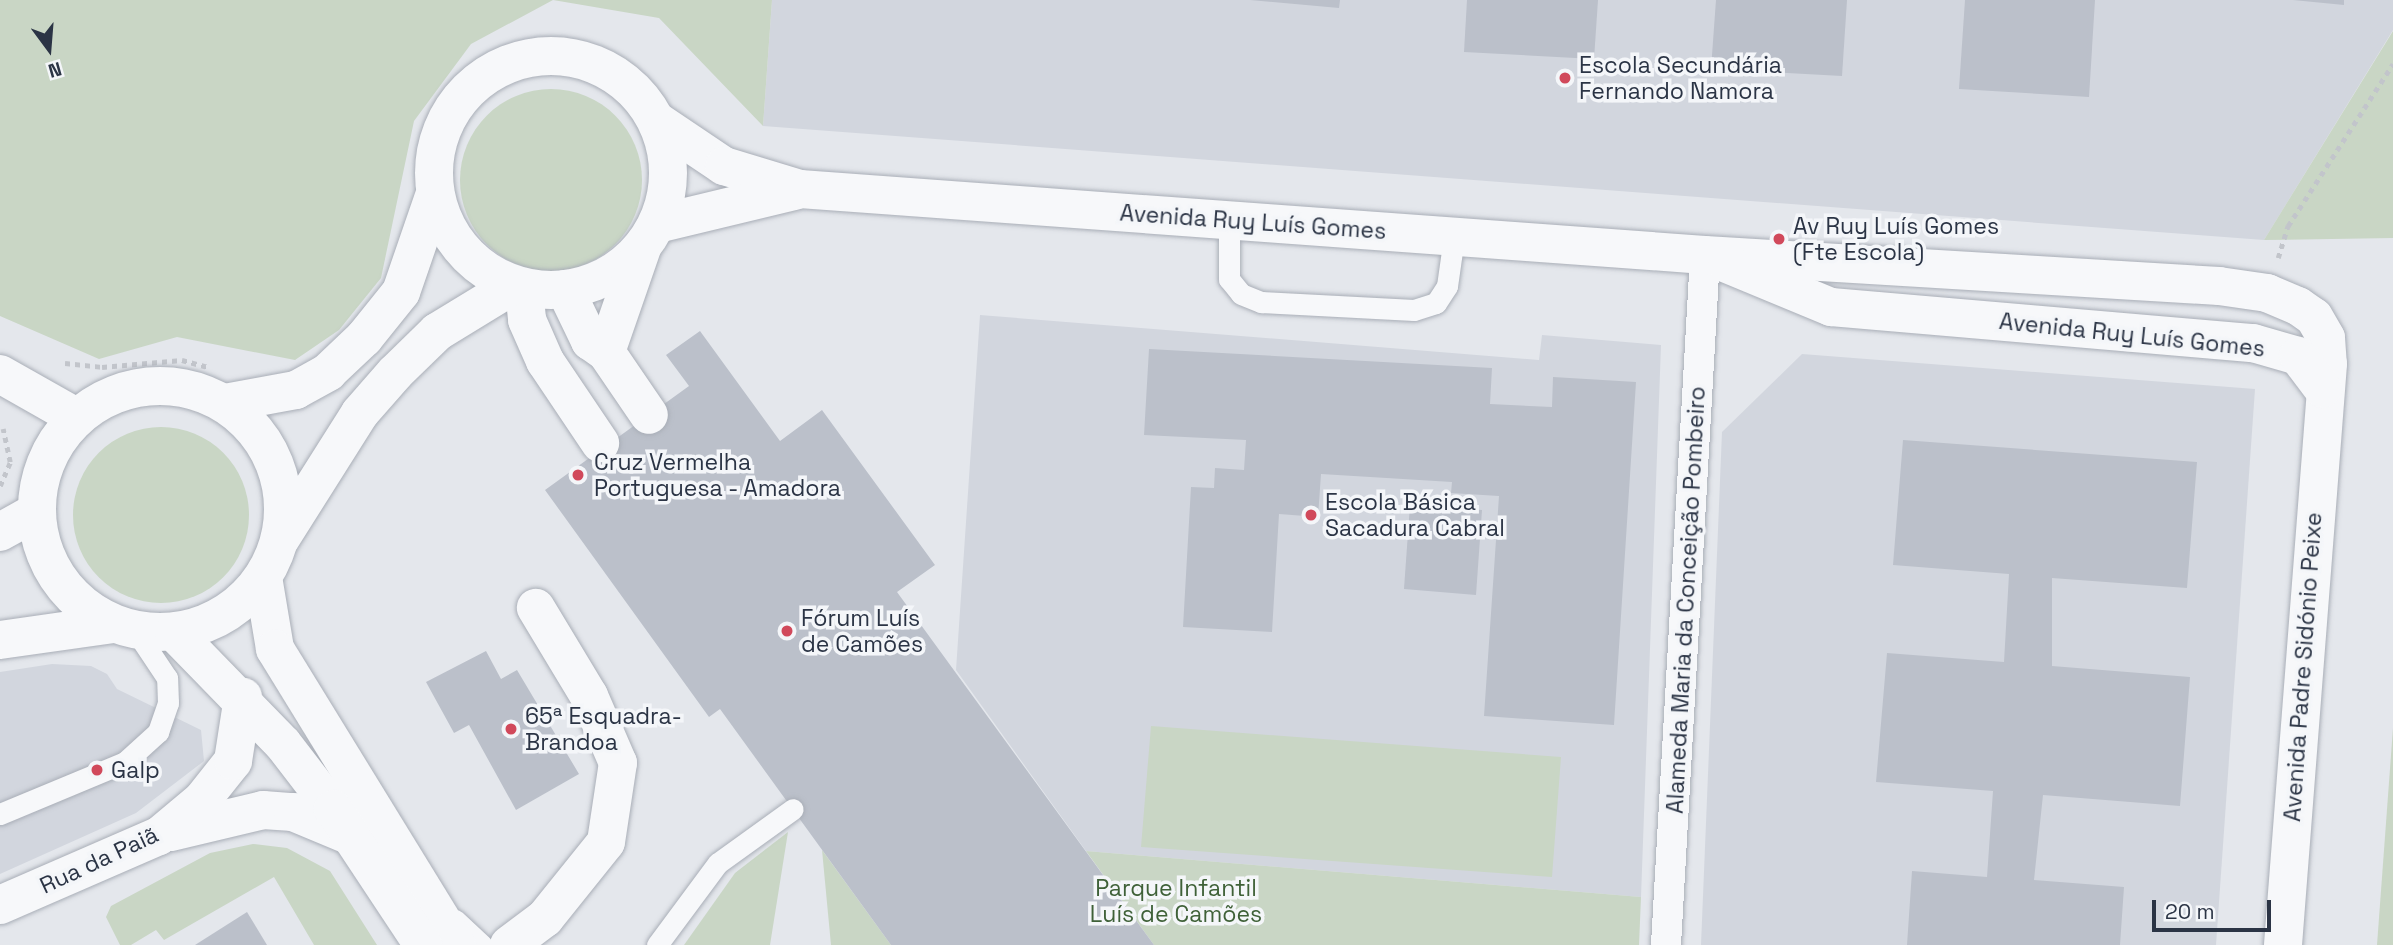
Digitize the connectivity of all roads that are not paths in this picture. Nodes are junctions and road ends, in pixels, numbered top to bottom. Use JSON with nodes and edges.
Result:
{"nodes":[{"id":1,"x":657,"y":121,"type":"junction"},
{"id":2,"x":800,"y":190,"type":"junction"},
{"id":3,"x":435,"y":193,"type":"junction"},
{"id":4,"x":1229,"y":220,"type":"junction"},
{"id":5,"x":650,"y":234,"type":"junction"},
{"id":6,"x":1454,"y":237,"type":"junction"},
{"id":7,"x":1705,"y":255,"type":"junction"},
{"id":8,"x":519,"y":287,"type":"junction"},
{"id":9,"x":565,"y":289,"type":"junction"},
{"id":10,"x":606,"y":352,"type":"junction"},
{"id":11,"x":0,"y":374,"type":"edge"},
{"id":12,"x":221,"y":386,"type":"junction"},
{"id":13,"x":2323,"y":388,"type":"junction"},
{"id":14,"x":649,"y":415,"type":"dead end"},
{"id":15,"x":76,"y":417,"type":"junction"},
{"id":16,"x":600,"y":443,"type":"dead end"},
{"id":17,"x":36,"y":512,"type":"junction"},
{"id":18,"x":0,"y":532,"type":"edge"},
{"id":19,"x":281,"y":538,"type":"junction"},
{"id":20,"x":263,"y":577,"type":"junction"},
{"id":21,"x":537,"y":608,"type":"dead end"},
{"id":22,"x":123,"y":627,"type":"junction"},
{"id":23,"x":174,"y":632,"type":"junction"},
{"id":24,"x":0,"y":640,"type":"edge"},
{"id":25,"x":243,"y":697,"type":"junction"},
{"id":26,"x":793,"y":809,"type":"dead end"},
{"id":27,"x":0,"y":814,"type":"edge"},
{"id":28,"x":159,"y":836,"type":"junction"},
{"id":29,"x":351,"y":836,"type":"junction"},
{"id":30,"x":418,"y":884,"type":"junction"},
{"id":31,"x":0,"y":905,"type":"edge"},
{"id":32,"x":423,"y":945,"type":"edge"},
{"id":33,"x":457,"y":945,"type":"edge"},
{"id":34,"x":482,"y":945,"type":"edge"},
{"id":35,"x":509,"y":945,"type":"edge"},
{"id":36,"x":657,"y":945,"type":"edge"},
{"id":37,"x":1666,"y":945,"type":"edge"},
{"id":38,"x":2283,"y":945,"type":"edge"}],
"edges":[{"from":1,"to":2,"type":"street","name":"Avenida Ruy Luís Gomes"},
{"from":1,"to":3,"type":"street"},
{"from":1,"to":5,"type":"street"},
{"from":2,"to":4,"type":"street","name":"Avenida Ruy Luís Gomes"},
{"from":2,"to":5,"type":"street","name":"Avenida Ruy Luís Gomes"},
{"from":3,"to":8,"type":"street"},
{"from":3,"to":12,"type":"street"},
{"from":4,"to":6,"type":"street","name":"Avenida Ruy Luís Gomes"},
{"from":4,"to":6,"type":"lane"},
{"from":5,"to":9,"type":"street"},
{"from":5,"to":10,"type":"street"},
{"from":6,"to":7,"type":"street","name":"Avenida Ruy Luís Gomes"},
{"from":7,"to":13,"type":"street","name":"Avenida Ruy Luís Gomes"},
{"from":7,"to":13,"type":"street","name":"Avenida Ruy Luís Gomes"},
{"from":7,"to":37,"type":"street","name":"Alameda Maria da Conceição Pombeiro"},
{"from":8,"to":9,"type":"street"},
{"from":8,"to":16,"type":"street"},
{"from":8,"to":19,"type":"street"},
{"from":9,"to":10,"type":"street"},
{"from":10,"to":14,"type":"street"},
{"from":11,"to":15,"type":"street"},
{"from":12,"to":15,"type":"street"},
{"from":12,"to":19,"type":"street"},
{"from":13,"to":38,"type":"street","name":"Avenida Padre Sidónio Peixe"},
{"from":15,"to":17,"type":"street"},
{"from":17,"to":18,"type":"street"},
{"from":17,"to":22,"type":"street"},
{"from":19,"to":20,"type":"street"},
{"from":20,"to":23,"type":"street"},
{"from":20,"to":30,"type":"street"},
{"from":21,"to":35,"type":"street"},
{"from":22,"to":23,"type":"street"},
{"from":22,"to":24,"type":"street"},
{"from":22,"to":27,"type":"lane"},
{"from":23,"to":25,"type":"street"},
{"from":25,"to":28,"type":"street","name":"Rua da Paiã"},
{"from":25,"to":29,"type":"street"},
{"from":26,"to":36,"type":"lane"},
{"from":28,"to":29,"type":"street"},
{"from":28,"to":31,"type":"street","name":"Rua da Paiã"},
{"from":29,"to":32,"type":"street"},
{"from":30,"to":33,"type":"street"},
{"from":30,"to":34,"type":"lane"}]}
